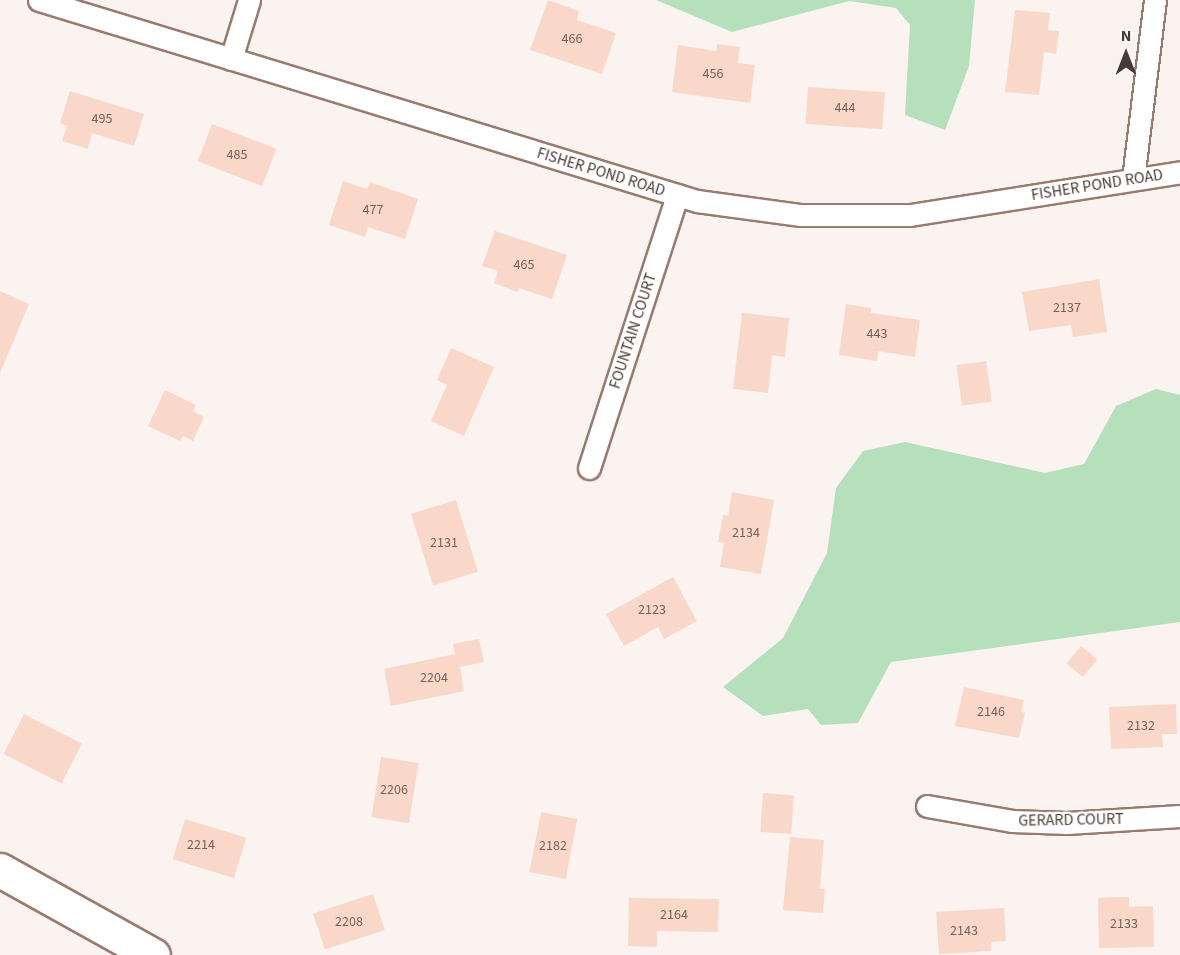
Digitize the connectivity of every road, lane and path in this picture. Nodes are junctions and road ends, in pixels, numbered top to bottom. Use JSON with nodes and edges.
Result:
{"nodes":[{"id":1,"x":39,"y":0,"type":"edge"},
{"id":2,"x":249,"y":0,"type":"edge"},
{"id":3,"x":1155,"y":0,"type":"edge"},
{"id":4,"x":231,"y":59,"type":"junction"},
{"id":5,"x":1180,"y":172,"type":"edge"},
{"id":6,"x":1134,"y":179,"type":"junction"},
{"id":7,"x":677,"y":195,"type":"junction"},
{"id":8,"x":589,"y":468,"type":"dead end"},
{"id":9,"x":927,"y":806,"type":"dead end"},
{"id":10,"x":1180,"y":816,"type":"edge"},
{"id":11,"x":0,"y":870,"type":"edge"},
{"id":12,"x":153,"y":955,"type":"edge"}],
"edges":[{"from":1,"to":4,"type":"street","name":"FISHER POND ROAD"},
{"from":2,"to":4,"type":"street"},
{"from":3,"to":6,"type":"street"},
{"from":4,"to":7,"type":"street","name":"FISHER POND ROAD"},
{"from":5,"to":6,"type":"street","name":"FISHER POND ROAD"},
{"from":6,"to":7,"type":"street","name":"FISHER POND ROAD"},
{"from":7,"to":8,"type":"street","name":"FOUNTAIN COURT"},
{"from":9,"to":10,"type":"street","name":"GERARD COURT"},
{"from":11,"to":12,"type":"highway"}]}
